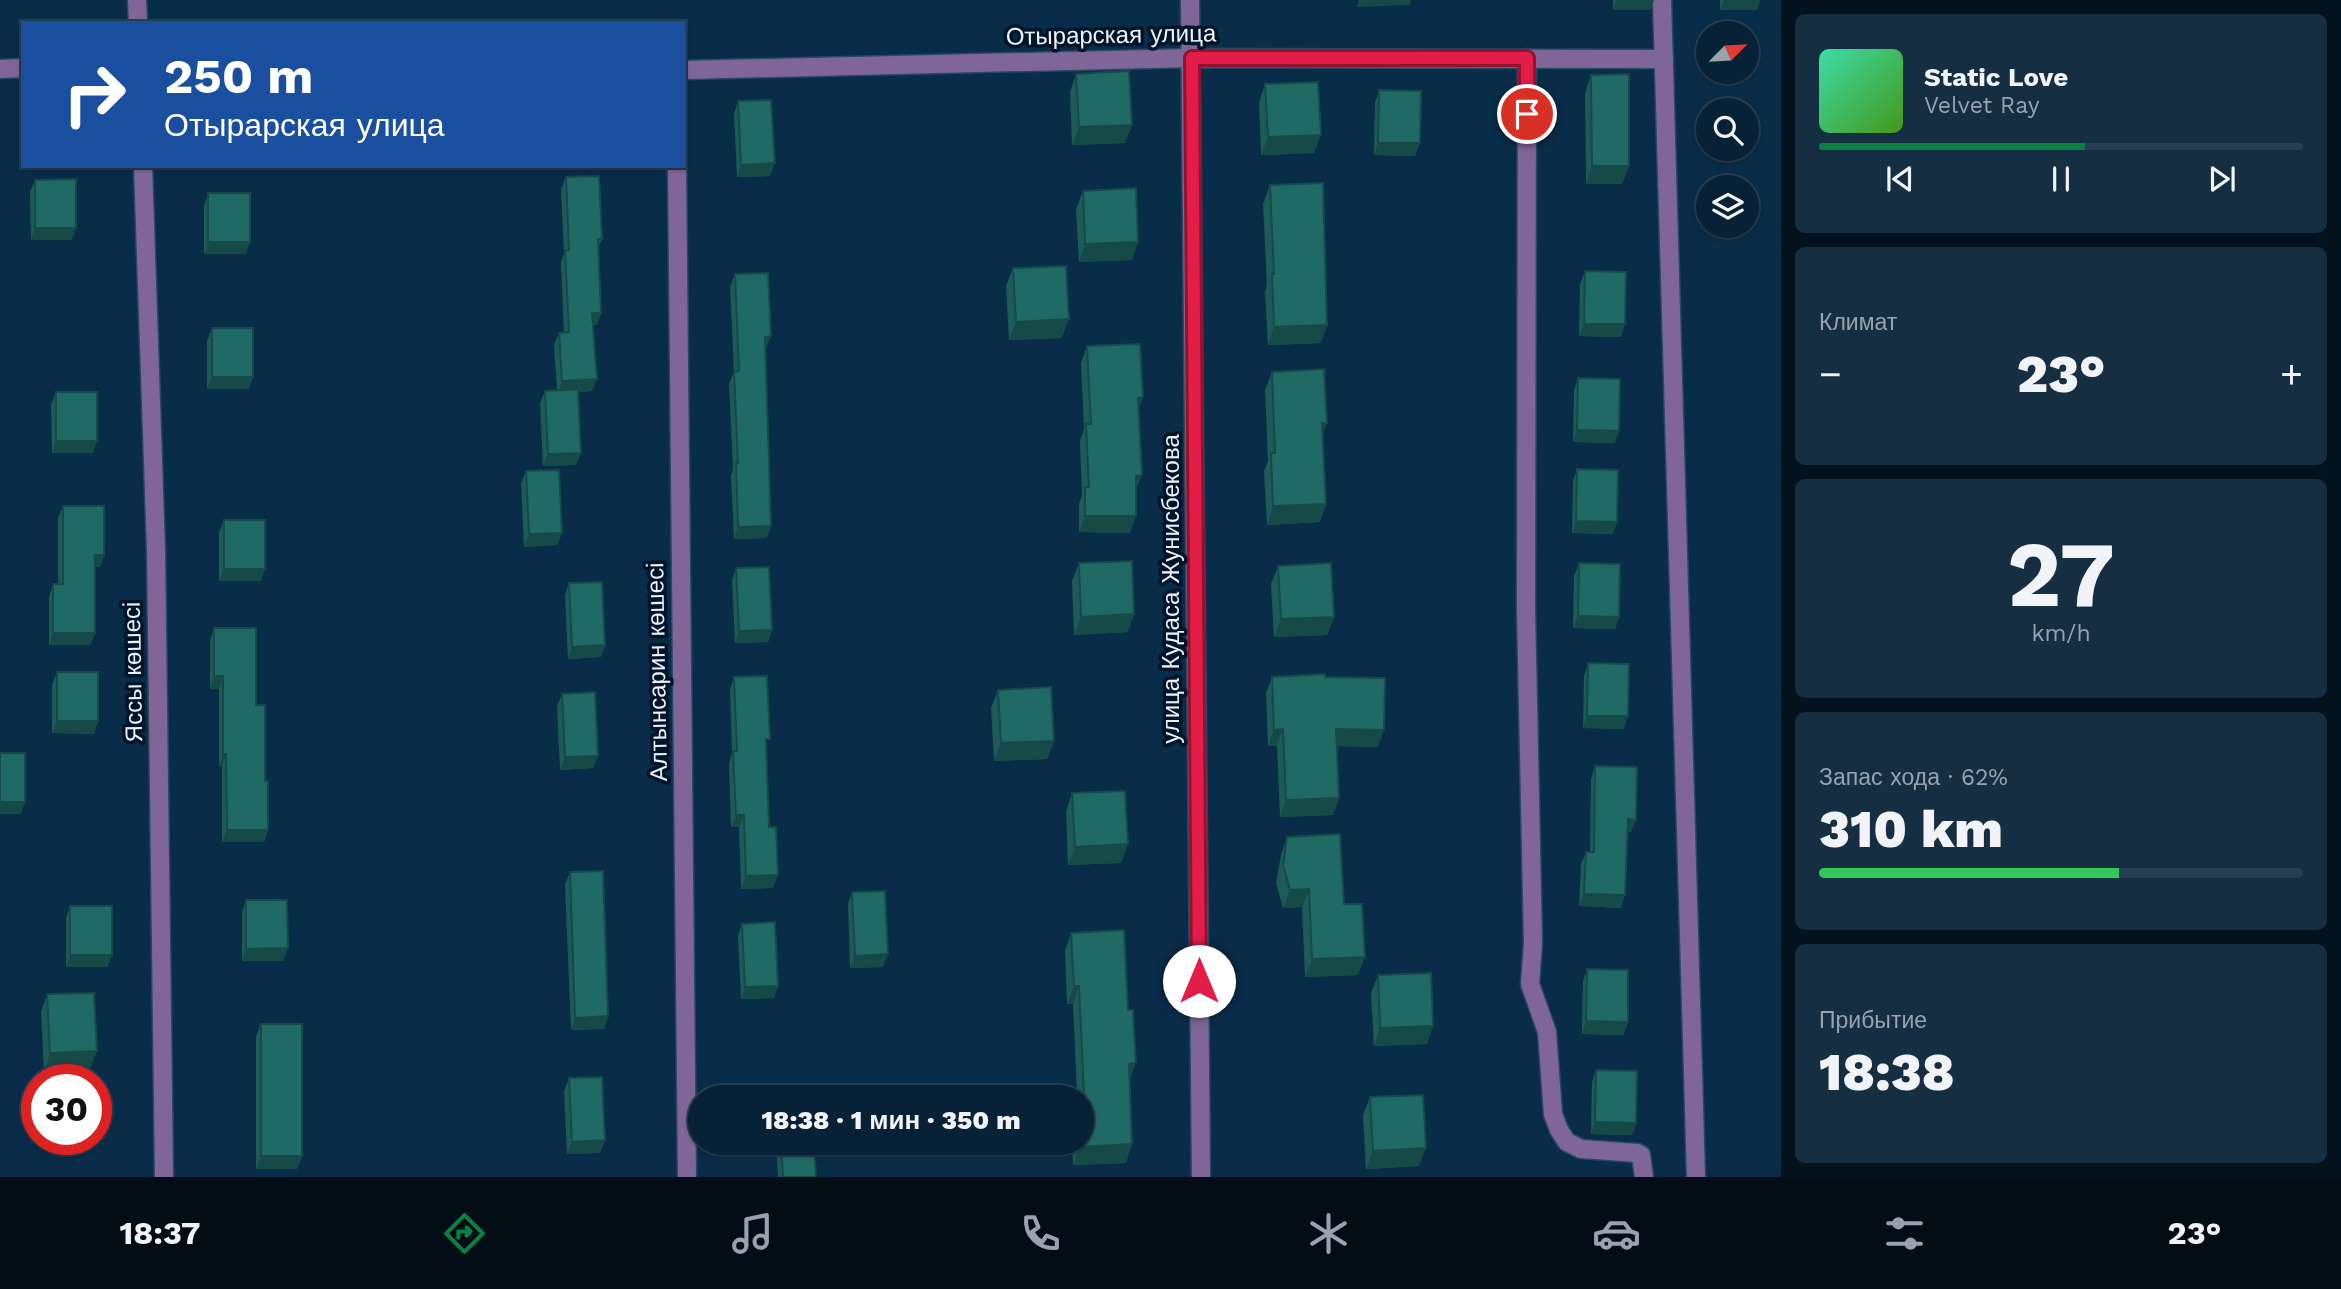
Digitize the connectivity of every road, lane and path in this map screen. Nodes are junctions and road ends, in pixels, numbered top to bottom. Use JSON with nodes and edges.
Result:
{"nodes":[{"id":1,"x":137,"y":0,"type":"edge"},
{"id":2,"x":1190,"y":0,"type":"edge"},
{"id":3,"x":1662,"y":0,"type":"edge"},
{"id":4,"x":138,"y":21,"type":"edge"},
{"id":5,"x":1192,"y":58,"type":"junction"},
{"id":6,"x":1527,"y":58,"type":"junction"},
{"id":7,"x":1664,"y":59,"type":"junction"},
{"id":8,"x":21,"y":68,"type":"edge"},
{"id":9,"x":0,"y":69,"type":"edge"},
{"id":10,"x":686,"y":69,"type":"edge"},
{"id":11,"x":143,"y":168,"type":"edge"},
{"id":12,"x":677,"y":168,"type":"edge"},
{"id":13,"x":164,"y":1177,"type":"edge"},
{"id":14,"x":687,"y":1177,"type":"edge"},
{"id":15,"x":1201,"y":1177,"type":"edge"},
{"id":16,"x":1644,"y":1177,"type":"edge"},
{"id":17,"x":1696,"y":1177,"type":"edge"}],
"edges":[{"from":1,"to":4,"type":"street"},
{"from":2,"to":5,"type":"street","name":"улица Кудаса Жунисбекова"},
{"from":3,"to":7,"type":"street"},
{"from":5,"to":6,"type":"street","name":"Отырарская улица"},
{"from":5,"to":10,"type":"street","name":"Отырарская улица"},
{"from":5,"to":15,"type":"street","name":"улица Кудаса Жунисбекова"},
{"from":6,"to":7,"type":"street","name":"Отырарская улица"},
{"from":6,"to":16,"type":"street"},
{"from":7,"to":17,"type":"street"},
{"from":8,"to":9,"type":"street"},
{"from":11,"to":13,"type":"street","name":"Яссы көшесі"},
{"from":12,"to":14,"type":"street","name":"Алтынсарин көшесі"}]}
